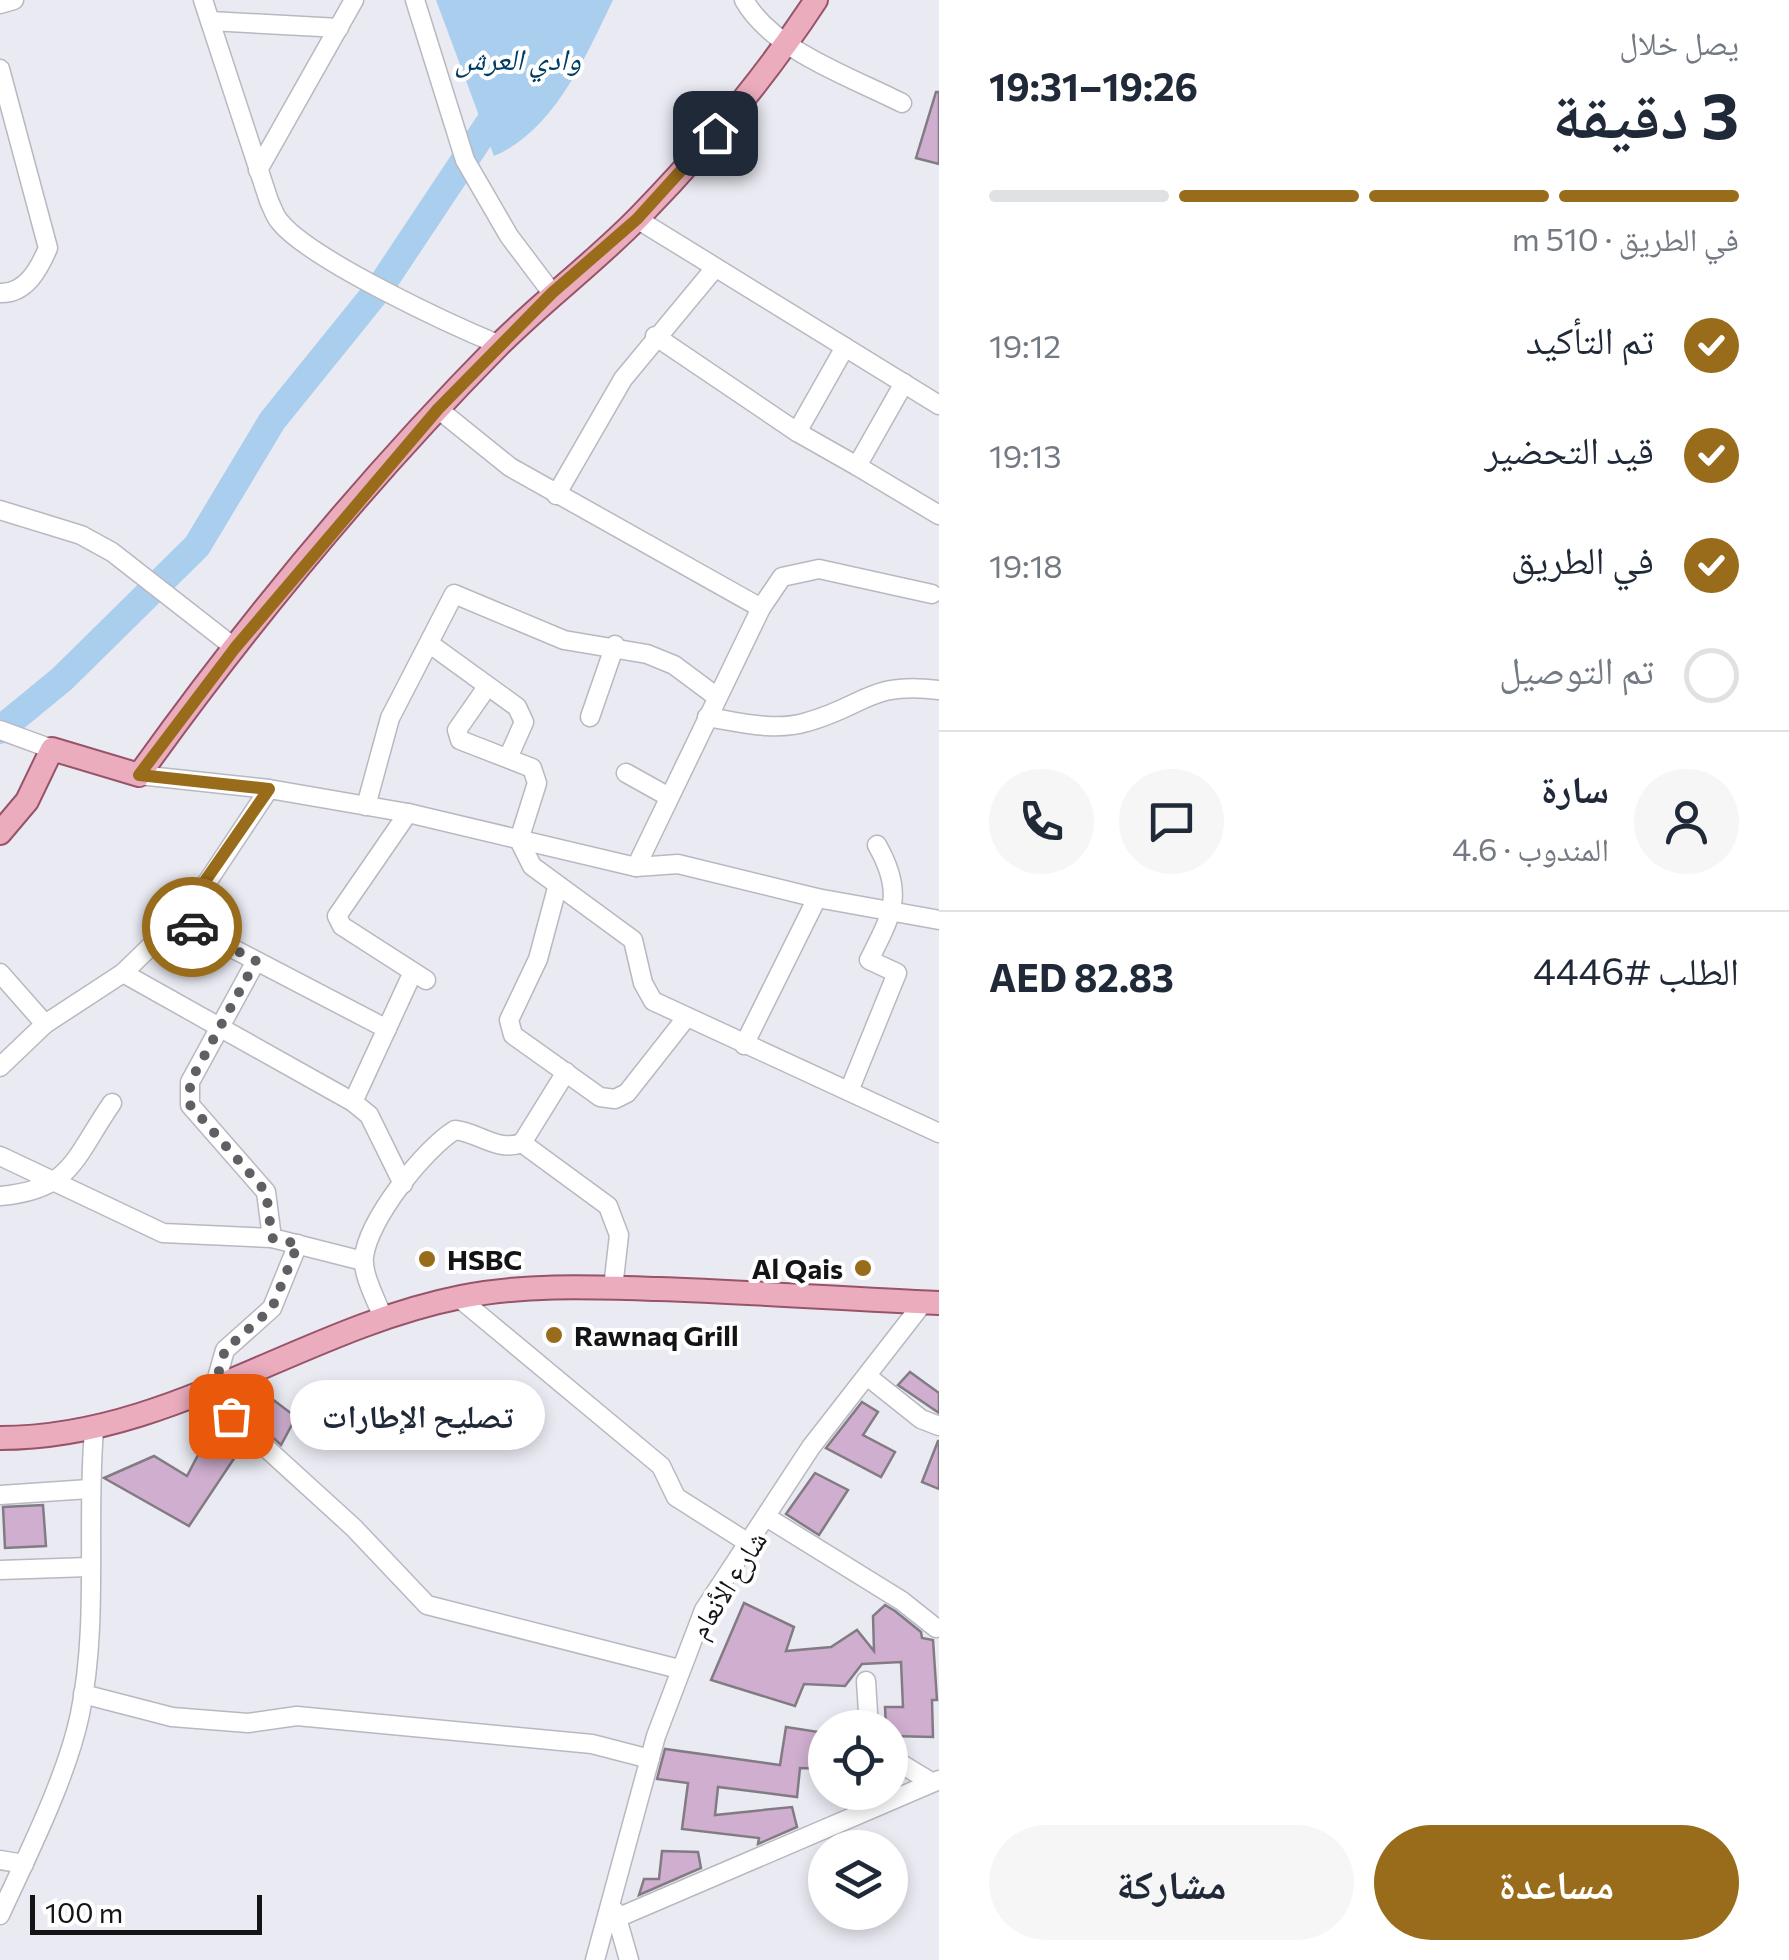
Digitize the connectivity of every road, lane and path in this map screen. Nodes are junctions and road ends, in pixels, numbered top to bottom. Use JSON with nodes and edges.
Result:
{"nodes":[{"id":1,"x":14,"y":0,"type":"edge"},
{"id":2,"x":203,"y":0,"type":"edge"},
{"id":3,"x":354,"y":0,"type":"edge"},
{"id":4,"x":414,"y":0,"type":"edge"},
{"id":5,"x":744,"y":0,"type":"edge"},
{"id":6,"x":816,"y":0,"type":"edge"},
{"id":7,"x":0,"y":4,"type":"edge"},
{"id":8,"x":210,"y":21,"type":"junction"},
{"id":9,"x":339,"y":28,"type":"junction"},
{"id":10,"x":788,"y":43,"type":"junction"},
{"id":11,"x":0,"y":70,"type":"edge"},
{"id":12,"x":902,"y":103,"type":"dead end"},
{"id":13,"x":258,"y":170,"type":"junction"},
{"id":14,"x":637,"y":219,"type":"junction"},
{"id":15,"x":714,"y":268,"type":"junction"},
{"id":16,"x":552,"y":293,"type":"junction"},
{"id":17,"x":0,"y":294,"type":"edge"},
{"id":18,"x":656,"y":336,"type":"junction"},
{"id":19,"x":500,"y":345,"type":"junction"},
{"id":20,"x":844,"y":347,"type":"junction"},
{"id":21,"x":904,"y":384,"type":"junction"},
{"id":22,"x":939,"y":405,"type":"edge"},
{"id":23,"x":438,"y":409,"type":"junction"},
{"id":24,"x":797,"y":432,"type":"junction"},
{"id":25,"x":857,"y":466,"type":"junction"},
{"id":26,"x":556,"y":495,"type":"junction"},
{"id":27,"x":0,"y":510,"type":"edge"},
{"id":28,"x":939,"y":515,"type":"edge"},
{"id":29,"x":932,"y":594,"type":"dead end"},
{"id":30,"x":761,"y":608,"type":"junction"},
{"id":31,"x":430,"y":644,"type":"junction"},
{"id":32,"x":614,"y":645,"type":"junction"},
{"id":33,"x":235,"y":648,"type":"junction"},
{"id":34,"x":487,"y":687,"type":"junction"},
{"id":35,"x":939,"y":690,"type":"edge"},
{"id":36,"x":717,"y":697,"type":"junction"},
{"id":37,"x":707,"y":716,"type":"junction"},
{"id":38,"x":590,"y":717,"type":"dead end"},
{"id":39,"x":0,"y":730,"type":"edge"},
{"id":40,"x":52,"y":749,"type":"junction"},
{"id":41,"x":508,"y":758,"type":"junction"},
{"id":42,"x":626,"y":773,"type":"dead end"},
{"id":43,"x":139,"y":775,"type":"junction"},
{"id":44,"x":269,"y":789,"type":"junction"},
{"id":45,"x":669,"y":797,"type":"junction"},
{"id":46,"x":366,"y":806,"type":"junction"},
{"id":47,"x":408,"y":814,"type":"junction"},
{"id":48,"x":0,"y":833,"type":"edge"},
{"id":49,"x":520,"y":840,"type":"junction"},
{"id":50,"x":877,"y":845,"type":"dead end"},
{"id":51,"x":636,"y":867,"type":"junction"},
{"id":52,"x":557,"y":888,"type":"junction"},
{"id":53,"x":817,"y":898,"type":"junction"},
{"id":54,"x":894,"y":909,"type":"junction"},
{"id":55,"x":178,"y":920,"type":"junction"},
{"id":56,"x":939,"y":920,"type":"edge"},
{"id":57,"x":256,"y":961,"type":"junction"},
{"id":58,"x":0,"y":973,"type":"edge"},
{"id":59,"x":123,"y":973,"type":"junction"},
{"id":60,"x":686,"y":1018,"type":"junction"},
{"id":61,"x":44,"y":1024,"type":"junction"},
{"id":62,"x":218,"y":1026,"type":"junction"},
{"id":63,"x":387,"y":1029,"type":"junction"},
{"id":64,"x":744,"y":1045,"type":"junction"},
{"id":65,"x":0,"y":1067,"type":"edge"},
{"id":66,"x":566,"y":1072,"type":"junction"},
{"id":67,"x":849,"y":1091,"type":"junction"},
{"id":68,"x":352,"y":1102,"type":"junction"},
{"id":69,"x":112,"y":1103,"type":"dead end"},
{"id":70,"x":939,"y":1133,"type":"edge"},
{"id":71,"x":522,"y":1143,"type":"junction"},
{"id":72,"x":0,"y":1156,"type":"edge"},
{"id":73,"x":58,"y":1182,"type":"junction"},
{"id":74,"x":403,"y":1184,"type":"junction"},
{"id":75,"x":0,"y":1196,"type":"edge"},
{"id":76,"x":272,"y":1238,"type":"junction"},
{"id":77,"x":298,"y":1244,"type":"junction"},
{"id":78,"x":362,"y":1261,"type":"junction"},
{"id":79,"x":613,"y":1288,"type":"junction"},
{"id":80,"x":459,"y":1298,"type":"junction"},
{"id":81,"x":931,"y":1303,"type":"edge"},
{"id":82,"x":382,"y":1318,"type":"junction"},
{"id":83,"x":866,"y":1376,"type":"junction"},
{"id":84,"x":213,"y":1392,"type":"junction"},
{"id":85,"x":939,"y":1426,"type":"edge"},
{"id":86,"x":94,"y":1430,"type":"junction"},
{"id":87,"x":0,"y":1438,"type":"edge"},
{"id":88,"x":89,"y":1489,"type":"junction"},
{"id":89,"x":0,"y":1495,"type":"edge"},
{"id":90,"x":768,"y":1518,"type":"junction"},
{"id":91,"x":750,"y":1544,"type":"junction"},
{"id":92,"x":90,"y":1566,"type":"junction"},
{"id":93,"x":0,"y":1570,"type":"edge"},
{"id":94,"x":936,"y":1628,"type":"dead end"},
{"id":95,"x":679,"y":1669,"type":"junction"},
{"id":96,"x":866,"y":1681,"type":"dead end"},
{"id":97,"x":83,"y":1694,"type":"junction"},
{"id":98,"x":868,"y":1710,"type":"edge"},
{"id":99,"x":650,"y":1758,"type":"junction"},
{"id":100,"x":908,"y":1767,"type":"edge"},
{"id":101,"x":935,"y":1781,"type":"edge"},
{"id":102,"x":0,"y":1860,"type":"edge"},
{"id":103,"x":24,"y":1864,"type":"junction"},
{"id":104,"x":1,"y":1911,"type":"edge"},
{"id":105,"x":615,"y":1912,"type":"junction"},
{"id":106,"x":595,"y":1960,"type":"edge"},
{"id":107,"x":629,"y":1960,"type":"edge"}],
"edges":[{"from":1,"to":7,"type":"street"},
{"from":2,"to":8,"type":"street"},
{"from":3,"to":9,"type":"street"},
{"from":4,"to":16,"type":"street"},
{"from":5,"to":10,"type":"street"},
{"from":6,"to":10,"type":"main road"},
{"from":8,"to":9,"type":"street"},
{"from":8,"to":13,"type":"street"},
{"from":9,"to":13,"type":"street"},
{"from":10,"to":12,"type":"street"},
{"from":10,"to":14,"type":"main road"},
{"from":11,"to":17,"type":"street"},
{"from":13,"to":19,"type":"street"},
{"from":14,"to":15,"type":"street"},
{"from":14,"to":16,"type":"main road"},
{"from":15,"to":18,"type":"street"},
{"from":15,"to":20,"type":"street"},
{"from":16,"to":19,"type":"main road"},
{"from":18,"to":24,"type":"street"},
{"from":18,"to":26,"type":"street"},
{"from":19,"to":23,"type":"main road"},
{"from":20,"to":21,"type":"street"},
{"from":20,"to":24,"type":"street"},
{"from":21,"to":22,"type":"street"},
{"from":21,"to":25,"type":"street"},
{"from":23,"to":26,"type":"street"},
{"from":23,"to":33,"type":"main road"},
{"from":24,"to":25,"type":"street"},
{"from":25,"to":28,"type":"street"},
{"from":26,"to":30,"type":"street"},
{"from":27,"to":33,"type":"street"},
{"from":29,"to":30,"type":"street"},
{"from":30,"to":36,"type":"street"},
{"from":31,"to":32,"type":"street"},
{"from":31,"to":34,"type":"street"},
{"from":31,"to":46,"type":"street"},
{"from":32,"to":36,"type":"street"},
{"from":32,"to":38,"type":"street"},
{"from":33,"to":43,"type":"main road"},
{"from":34,"to":41,"type":"street"},
{"from":34,"to":41,"type":"street"},
{"from":35,"to":37,"type":"street"},
{"from":36,"to":37,"type":"street"},
{"from":37,"to":45,"type":"street"},
{"from":39,"to":40,"type":"street"},
{"from":40,"to":43,"type":"main road"},
{"from":40,"to":48,"type":"main road"},
{"from":41,"to":49,"type":"street"},
{"from":42,"to":45,"type":"street"},
{"from":43,"to":44,"type":"street"},
{"from":44,"to":46,"type":"street"},
{"from":44,"to":55,"type":"street"},
{"from":45,"to":51,"type":"street"},
{"from":46,"to":47,"type":"street"},
{"from":47,"to":49,"type":"street"},
{"from":47,"to":63,"type":"street"},
{"from":49,"to":51,"type":"street"},
{"from":49,"to":52,"type":"street"},
{"from":50,"to":54,"type":"street"},
{"from":51,"to":53,"type":"street"},
{"from":52,"to":60,"type":"street"},
{"from":52,"to":66,"type":"street"},
{"from":53,"to":54,"type":"street"},
{"from":53,"to":64,"type":"street"},
{"from":54,"to":56,"type":"street"},
{"from":54,"to":67,"type":"street"},
{"from":55,"to":57,"type":"street"},
{"from":55,"to":59,"type":"street"},
{"from":57,"to":62,"type":"street"},
{"from":57,"to":63,"type":"street"},
{"from":58,"to":61,"type":"street"},
{"from":59,"to":61,"type":"street"},
{"from":59,"to":62,"type":"street"},
{"from":60,"to":64,"type":"street"},
{"from":60,"to":66,"type":"street"},
{"from":61,"to":65,"type":"street"},
{"from":62,"to":68,"type":"street"},
{"from":62,"to":76,"type":"street"},
{"from":63,"to":68,"type":"street"},
{"from":64,"to":67,"type":"street"},
{"from":66,"to":71,"type":"street"},
{"from":67,"to":70,"type":"street"},
{"from":68,"to":74,"type":"street"},
{"from":69,"to":73,"type":"street"},
{"from":71,"to":74,"type":"street"},
{"from":71,"to":79,"type":"street"},
{"from":72,"to":73,"type":"street"},
{"from":73,"to":75,"type":"street"},
{"from":73,"to":76,"type":"street"},
{"from":74,"to":78,"type":"street"},
{"from":76,"to":77,"type":"street"},
{"from":77,"to":78,"type":"street"},
{"from":77,"to":84,"type":"street"},
{"from":78,"to":82,"type":"street"},
{"from":79,"to":80,"type":"main road"},
{"from":79,"to":81,"type":"main road"},
{"from":80,"to":82,"type":"main road"},
{"from":80,"to":91,"type":"street"},
{"from":81,"to":83,"type":"street","name":"شارع الأنعام"},
{"from":82,"to":84,"type":"main road"},
{"from":83,"to":85,"type":"street"},
{"from":83,"to":90,"type":"street","name":"شارع الأنعام"},
{"from":84,"to":86,"type":"main road"},
{"from":84,"to":95,"type":"street"},
{"from":86,"to":87,"type":"main road"},
{"from":86,"to":88,"type":"street"},
{"from":88,"to":89,"type":"street"},
{"from":88,"to":92,"type":"street"},
{"from":90,"to":91,"type":"street","name":"شارع الأنعام"},
{"from":90,"to":94,"type":"street"},
{"from":91,"to":95,"type":"street","name":"شارع الأنعام"},
{"from":92,"to":93,"type":"street"},
{"from":92,"to":97,"type":"street"},
{"from":95,"to":99,"type":"street","name":"شارع الأنعام"},
{"from":96,"to":98,"type":"street"},
{"from":97,"to":99,"type":"street"},
{"from":97,"to":103,"type":"street"},
{"from":99,"to":105,"type":"street","name":"شارع الأنعام"},
{"from":100,"to":101,"type":"street"},
{"from":101,"to":105,"type":"street"},
{"from":102,"to":103,"type":"street"},
{"from":103,"to":104,"type":"street"},
{"from":105,"to":106,"type":"street","name":"شارع الأنعام"},
{"from":105,"to":107,"type":"street"}]}
